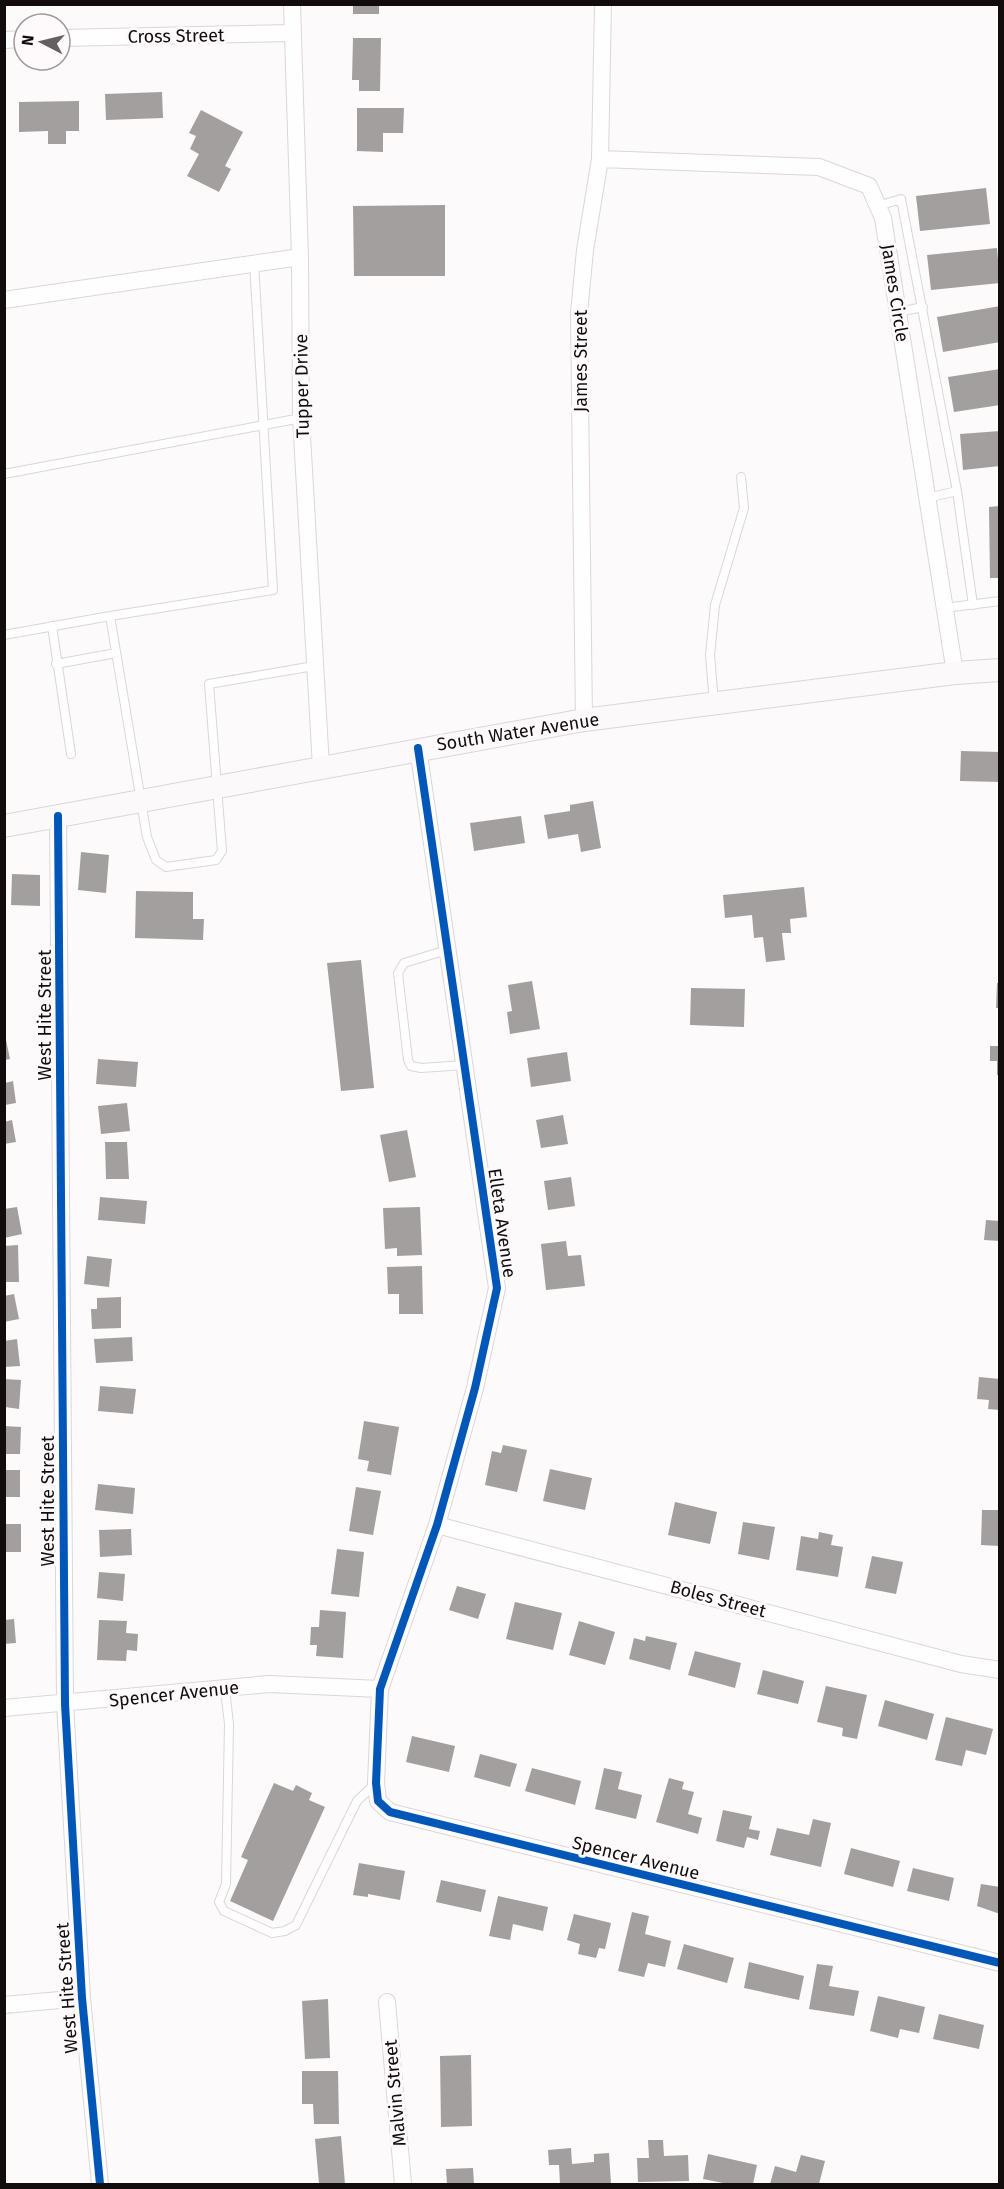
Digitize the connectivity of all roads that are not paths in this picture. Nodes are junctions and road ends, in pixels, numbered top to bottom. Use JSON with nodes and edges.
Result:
{"nodes":[{"id":1,"x":292,"y":4,"type":"edge"},
{"id":2,"x":603,"y":4,"type":"edge"},
{"id":3,"x":293,"y":33,"type":"junction"},
{"id":4,"x":72,"y":38,"type":"edge"},
{"id":5,"x":600,"y":159,"type":"junction"},
{"id":6,"x":878,"y":206,"type":"junction"},
{"id":7,"x":300,"y":257,"type":"junction"},
{"id":8,"x":254,"y":262,"type":"junction"},
{"id":9,"x":4,"y":300,"type":"edge"},
{"id":10,"x":923,"y":307,"type":"junction"},
{"id":11,"x":898,"y":312,"type":"junction"},
{"id":12,"x":301,"y":418,"type":"junction"},
{"id":13,"x":264,"y":424,"type":"junction"},
{"id":14,"x":4,"y":474,"type":"edge"},
{"id":15,"x":741,"y":477,"type":"dead end"},
{"id":16,"x":957,"y":491,"type":"junction"},
{"id":17,"x":927,"y":498,"type":"junction"},
{"id":18,"x":999,"y":601,"type":"edge"},
{"id":19,"x":973,"y":605,"type":"junction"},
{"id":20,"x":944,"y":608,"type":"junction"},
{"id":21,"x":110,"y":616,"type":"junction"},
{"id":22,"x":52,"y":626,"type":"junction"},
{"id":23,"x":4,"y":635,"type":"edge"},
{"id":24,"x":116,"y":653,"type":"junction"},
{"id":25,"x":56,"y":664,"type":"junction"},
{"id":26,"x":314,"y":666,"type":"junction"},
{"id":27,"x":999,"y":670,"type":"edge"},
{"id":28,"x":954,"y":673,"type":"junction"},
{"id":29,"x":714,"y":703,"type":"junction"},
{"id":30,"x":584,"y":720,"type":"junction"},
{"id":31,"x":418,"y":748,"type":"junction"},
{"id":32,"x":71,"y":754,"type":"dead end"},
{"id":33,"x":321,"y":767,"type":"junction"},
{"id":34,"x":217,"y":786,"type":"junction"},
{"id":35,"x":142,"y":800,"type":"junction"},
{"id":36,"x":58,"y":816,"type":"junction"},
{"id":37,"x":4,"y":826,"type":"edge"},
{"id":38,"x":447,"y":950,"type":"junction"},
{"id":39,"x":464,"y":1065,"type":"junction"},
{"id":40,"x":437,"y":1525,"type":"junction"},
{"id":41,"x":999,"y":1670,"type":"edge"},
{"id":42,"x":225,"y":1689,"type":"junction"},
{"id":43,"x":380,"y":1689,"type":"junction"},
{"id":44,"x":65,"y":1704,"type":"junction"},
{"id":45,"x":4,"y":1708,"type":"edge"},
{"id":46,"x":376,"y":1783,"type":"junction"},
{"id":47,"x":999,"y":1963,"type":"edge"},
{"id":48,"x":82,"y":1998,"type":"junction"},
{"id":49,"x":387,"y":2002,"type":"dead end"},
{"id":50,"x":4,"y":2005,"type":"edge"},
{"id":51,"x":100,"y":2184,"type":"edge"},
{"id":52,"x":403,"y":2184,"type":"edge"}],
"edges":[{"from":1,"to":3,"type":"street","name":"Tupper Drive"},
{"from":2,"to":5,"type":"street","name":"James Street"},
{"from":3,"to":4,"type":"street","name":"Cross Street"},
{"from":3,"to":7,"type":"street","name":"Tupper Drive"},
{"from":5,"to":6,"type":"street","name":"James Circle"},
{"from":5,"to":30,"type":"street","name":"James Street"},
{"from":6,"to":10,"type":"lane"},
{"from":6,"to":11,"type":"street","name":"James Circle"},
{"from":7,"to":8,"type":"street"},
{"from":7,"to":12,"type":"street","name":"Tupper Drive"},
{"from":8,"to":9,"type":"street"},
{"from":8,"to":13,"type":"lane"},
{"from":10,"to":11,"type":"lane"},
{"from":10,"to":16,"type":"lane"},
{"from":11,"to":17,"type":"street","name":"James Circle"},
{"from":12,"to":13,"type":"lane"},
{"from":12,"to":26,"type":"street","name":"Tupper Drive"},
{"from":13,"to":14,"type":"lane"},
{"from":13,"to":21,"type":"lane"},
{"from":15,"to":29,"type":"lane"},
{"from":16,"to":17,"type":"lane"},
{"from":16,"to":19,"type":"lane"},
{"from":17,"to":20,"type":"street","name":"James Circle"},
{"from":18,"to":19,"type":"lane"},
{"from":19,"to":20,"type":"lane"},
{"from":20,"to":28,"type":"street","name":"James Circle"},
{"from":21,"to":22,"type":"lane"},
{"from":21,"to":24,"type":"lane"},
{"from":22,"to":23,"type":"lane"},
{"from":22,"to":25,"type":"lane"},
{"from":24,"to":25,"type":"lane"},
{"from":24,"to":35,"type":"lane"},
{"from":25,"to":32,"type":"lane"},
{"from":26,"to":33,"type":"street","name":"Tupper Drive"},
{"from":26,"to":34,"type":"lane"},
{"from":27,"to":28,"type":"main road","name":"South Water Avenue"},
{"from":28,"to":29,"type":"main road","name":"South Water Avenue"},
{"from":29,"to":30,"type":"main road","name":"South Water Avenue"},
{"from":30,"to":31,"type":"main road","name":"South Water Avenue"},
{"from":31,"to":33,"type":"main road","name":"South Water Avenue"},
{"from":31,"to":38,"type":"street","name":"Elleta Avenue"},
{"from":33,"to":34,"type":"main road","name":"South Water Avenue"},
{"from":34,"to":35,"type":"main road","name":"South Water Avenue"},
{"from":34,"to":35,"type":"lane"},
{"from":35,"to":36,"type":"main road","name":"South Water Avenue"},
{"from":36,"to":37,"type":"main road","name":"South Water Avenue"},
{"from":36,"to":44,"type":"street","name":"West Hite Street"},
{"from":38,"to":39,"type":"street","name":"Elleta Avenue"},
{"from":38,"to":39,"type":"lane"},
{"from":39,"to":40,"type":"street","name":"Elleta Avenue"},
{"from":40,"to":41,"type":"street","name":"Boles Street"},
{"from":40,"to":43,"type":"street","name":"Elleta Avenue"},
{"from":42,"to":43,"type":"street","name":"Spencer Avenue"},
{"from":42,"to":44,"type":"street","name":"Spencer Avenue"},
{"from":42,"to":46,"type":"lane"},
{"from":43,"to":46,"type":"street","name":"Spencer Avenue"},
{"from":44,"to":45,"type":"street","name":"Spencer Avenue"},
{"from":44,"to":48,"type":"street","name":"West Hite Street"},
{"from":46,"to":47,"type":"street","name":"Spencer Avenue"},
{"from":48,"to":50,"type":"street"},
{"from":48,"to":51,"type":"street","name":"West Hite Street"},
{"from":49,"to":52,"type":"street","name":"Malvin Street"}]}
